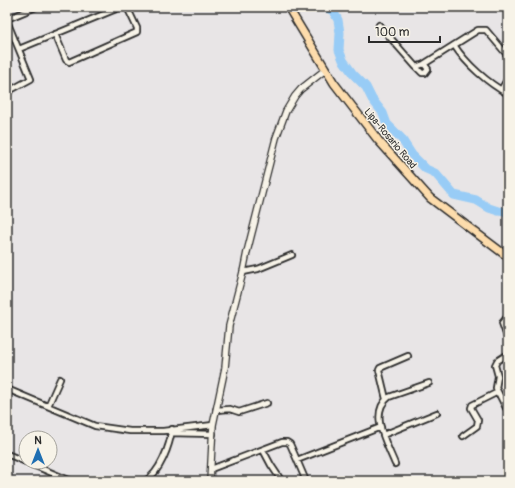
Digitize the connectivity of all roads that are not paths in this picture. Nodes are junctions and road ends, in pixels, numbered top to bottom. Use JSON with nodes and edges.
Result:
{"nodes":[{"id":1,"x":36,"y":7,"type":"edge"},
{"id":2,"x":121,"y":7,"type":"edge"},
{"id":3,"x":127,"y":7,"type":"edge"},
{"id":4,"x":288,"y":7,"type":"edge"},
{"id":5,"x":7,"y":20,"type":"edge"},
{"id":6,"x":379,"y":24,"type":"dead end"},
{"id":7,"x":55,"y":34,"type":"junction"},
{"id":8,"x":454,"y":45,"type":"junction"},
{"id":9,"x":19,"y":49,"type":"junction"},
{"id":10,"x":508,"y":56,"type":"edge"},
{"id":11,"x":424,"y":64,"type":"junction"},
{"id":12,"x":416,"y":67,"type":"junction"},
{"id":13,"x":325,"y":70,"type":"junction"},
{"id":14,"x":508,"y":78,"type":"edge"},
{"id":15,"x":500,"y":90,"type":"junction"},
{"id":16,"x":7,"y":92,"type":"edge"},
{"id":17,"x":508,"y":94,"type":"edge"},
{"id":18,"x":292,"y":254,"type":"dead end"},
{"id":19,"x":508,"y":257,"type":"edge"},
{"id":20,"x":243,"y":272,"type":"junction"},
{"id":21,"x":508,"y":316,"type":"edge"},
{"id":22,"x":508,"y":340,"type":"edge"},
{"id":23,"x":508,"y":354,"type":"edge"},
{"id":24,"x":408,"y":356,"type":"dead end"},
{"id":25,"x":60,"y":379,"type":"dead end"},
{"id":26,"x":429,"y":383,"type":"dead end"},
{"id":27,"x":7,"y":389,"type":"edge"},
{"id":28,"x":498,"y":392,"type":"junction"},
{"id":29,"x":386,"y":399,"type":"junction"},
{"id":30,"x":267,"y":403,"type":"dead end"},
{"id":31,"x":48,"y":406,"type":"junction"},
{"id":32,"x":506,"y":408,"type":"dead end"},
{"id":33,"x":216,"y":410,"type":"junction"},
{"id":34,"x":437,"y":412,"type":"dead end"},
{"id":35,"x":213,"y":425,"type":"junction"},
{"id":36,"x":381,"y":427,"type":"junction"},
{"id":37,"x":172,"y":431,"type":"junction"},
{"id":38,"x":213,"y":434,"type":"junction"},
{"id":39,"x":383,"y":435,"type":"junction"},
{"id":40,"x":463,"y":436,"type":"dead end"},
{"id":41,"x":263,"y":450,"type":"junction"},
{"id":42,"x":7,"y":454,"type":"edge"},
{"id":43,"x":18,"y":459,"type":"edge"},
{"id":44,"x":297,"y":460,"type":"junction"},
{"id":45,"x":394,"y":464,"type":"dead end"},
{"id":46,"x":211,"y":469,"type":"junction"},
{"id":47,"x":45,"y":470,"type":"edge"},
{"id":48,"x":279,"y":477,"type":"dead end"},
{"id":49,"x":148,"y":480,"type":"edge"},
{"id":50,"x":71,"y":481,"type":"edge"},
{"id":51,"x":210,"y":481,"type":"edge"},
{"id":52,"x":306,"y":481,"type":"edge"}],
"edges":[{"from":1,"to":5,"type":"street"},
{"from":2,"to":7,"type":"street"},
{"from":3,"to":7,"type":"street"},
{"from":4,"to":13,"type":"main road","name":"Lipa-Rosario Road"},
{"from":5,"to":9,"type":"street"},
{"from":6,"to":12,"type":"street"},
{"from":7,"to":9,"type":"street"},
{"from":8,"to":10,"type":"street"},
{"from":8,"to":11,"type":"street"},
{"from":8,"to":15,"type":"street"},
{"from":9,"to":16,"type":"street"},
{"from":11,"to":12,"type":"street"},
{"from":11,"to":12,"type":"street"},
{"from":13,"to":19,"type":"main road","name":"Lipa-Rosario Road"},
{"from":13,"to":20,"type":"street"},
{"from":14,"to":15,"type":"street"},
{"from":15,"to":17,"type":"street"},
{"from":18,"to":20,"type":"street"},
{"from":20,"to":33,"type":"street"},
{"from":21,"to":22,"type":"street"},
{"from":23,"to":28,"type":"street"},
{"from":24,"to":29,"type":"street"},
{"from":25,"to":31,"type":"street"},
{"from":26,"to":29,"type":"street"},
{"from":27,"to":31,"type":"street"},
{"from":28,"to":32,"type":"street"},
{"from":28,"to":40,"type":"street"},
{"from":29,"to":36,"type":"street"},
{"from":30,"to":33,"type":"street"},
{"from":31,"to":37,"type":"street"},
{"from":33,"to":35,"type":"street"},
{"from":34,"to":39,"type":"street"},
{"from":35,"to":37,"type":"street"},
{"from":35,"to":38,"type":"street"},
{"from":36,"to":39,"type":"street"},
{"from":36,"to":44,"type":"street"},
{"from":37,"to":38,"type":"street"},
{"from":37,"to":49,"type":"street"},
{"from":38,"to":46,"type":"street"},
{"from":39,"to":45,"type":"street"},
{"from":41,"to":44,"type":"street"},
{"from":41,"to":46,"type":"street"},
{"from":41,"to":48,"type":"street"},
{"from":42,"to":43,"type":"street"},
{"from":44,"to":52,"type":"street"},
{"from":46,"to":51,"type":"street"},
{"from":47,"to":50,"type":"street"}]}
